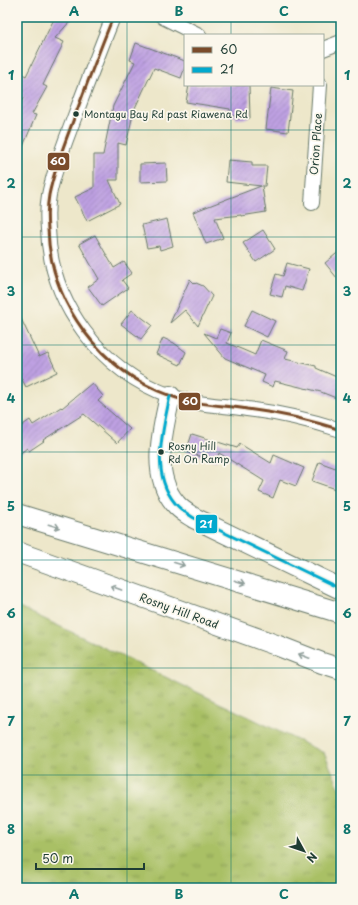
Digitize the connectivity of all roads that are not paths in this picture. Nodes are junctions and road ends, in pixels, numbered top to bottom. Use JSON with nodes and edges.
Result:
{"nodes":[{"id":1,"x":113,"y":17,"type":"edge"},
{"id":2,"x":163,"y":17,"type":"edge"},
{"id":3,"x":198,"y":34,"type":"edge"},
{"id":4,"x":341,"y":42,"type":"edge"},
{"id":5,"x":324,"y":49,"type":"edge"},
{"id":6,"x":320,"y":86,"type":"edge"},
{"id":7,"x":312,"y":203,"type":"dead end"},
{"id":8,"x":170,"y":396,"type":"junction"},
{"id":9,"x":341,"y":430,"type":"edge"},
{"id":10,"x":17,"y":514,"type":"edge"},
{"id":11,"x":17,"y":552,"type":"edge"},
{"id":12,"x":341,"y":589,"type":"edge"},
{"id":13,"x":341,"y":612,"type":"edge"},
{"id":14,"x":341,"y":669,"type":"edge"}],
"edges":[{"from":1,"to":8,"type":"street"},
{"from":2,"to":3,"type":"street"},
{"from":4,"to":5,"type":"street"},
{"from":6,"to":7,"type":"street","name":"Orion Place"},
{"from":8,"to":9,"type":"street"},
{"from":8,"to":12,"type":"main road"},
{"from":10,"to":13,"type":"main road","one_way":true},
{"from":14,"to":11,"type":"main road","name":"Rosny Hill Road","one_way":true}]}
